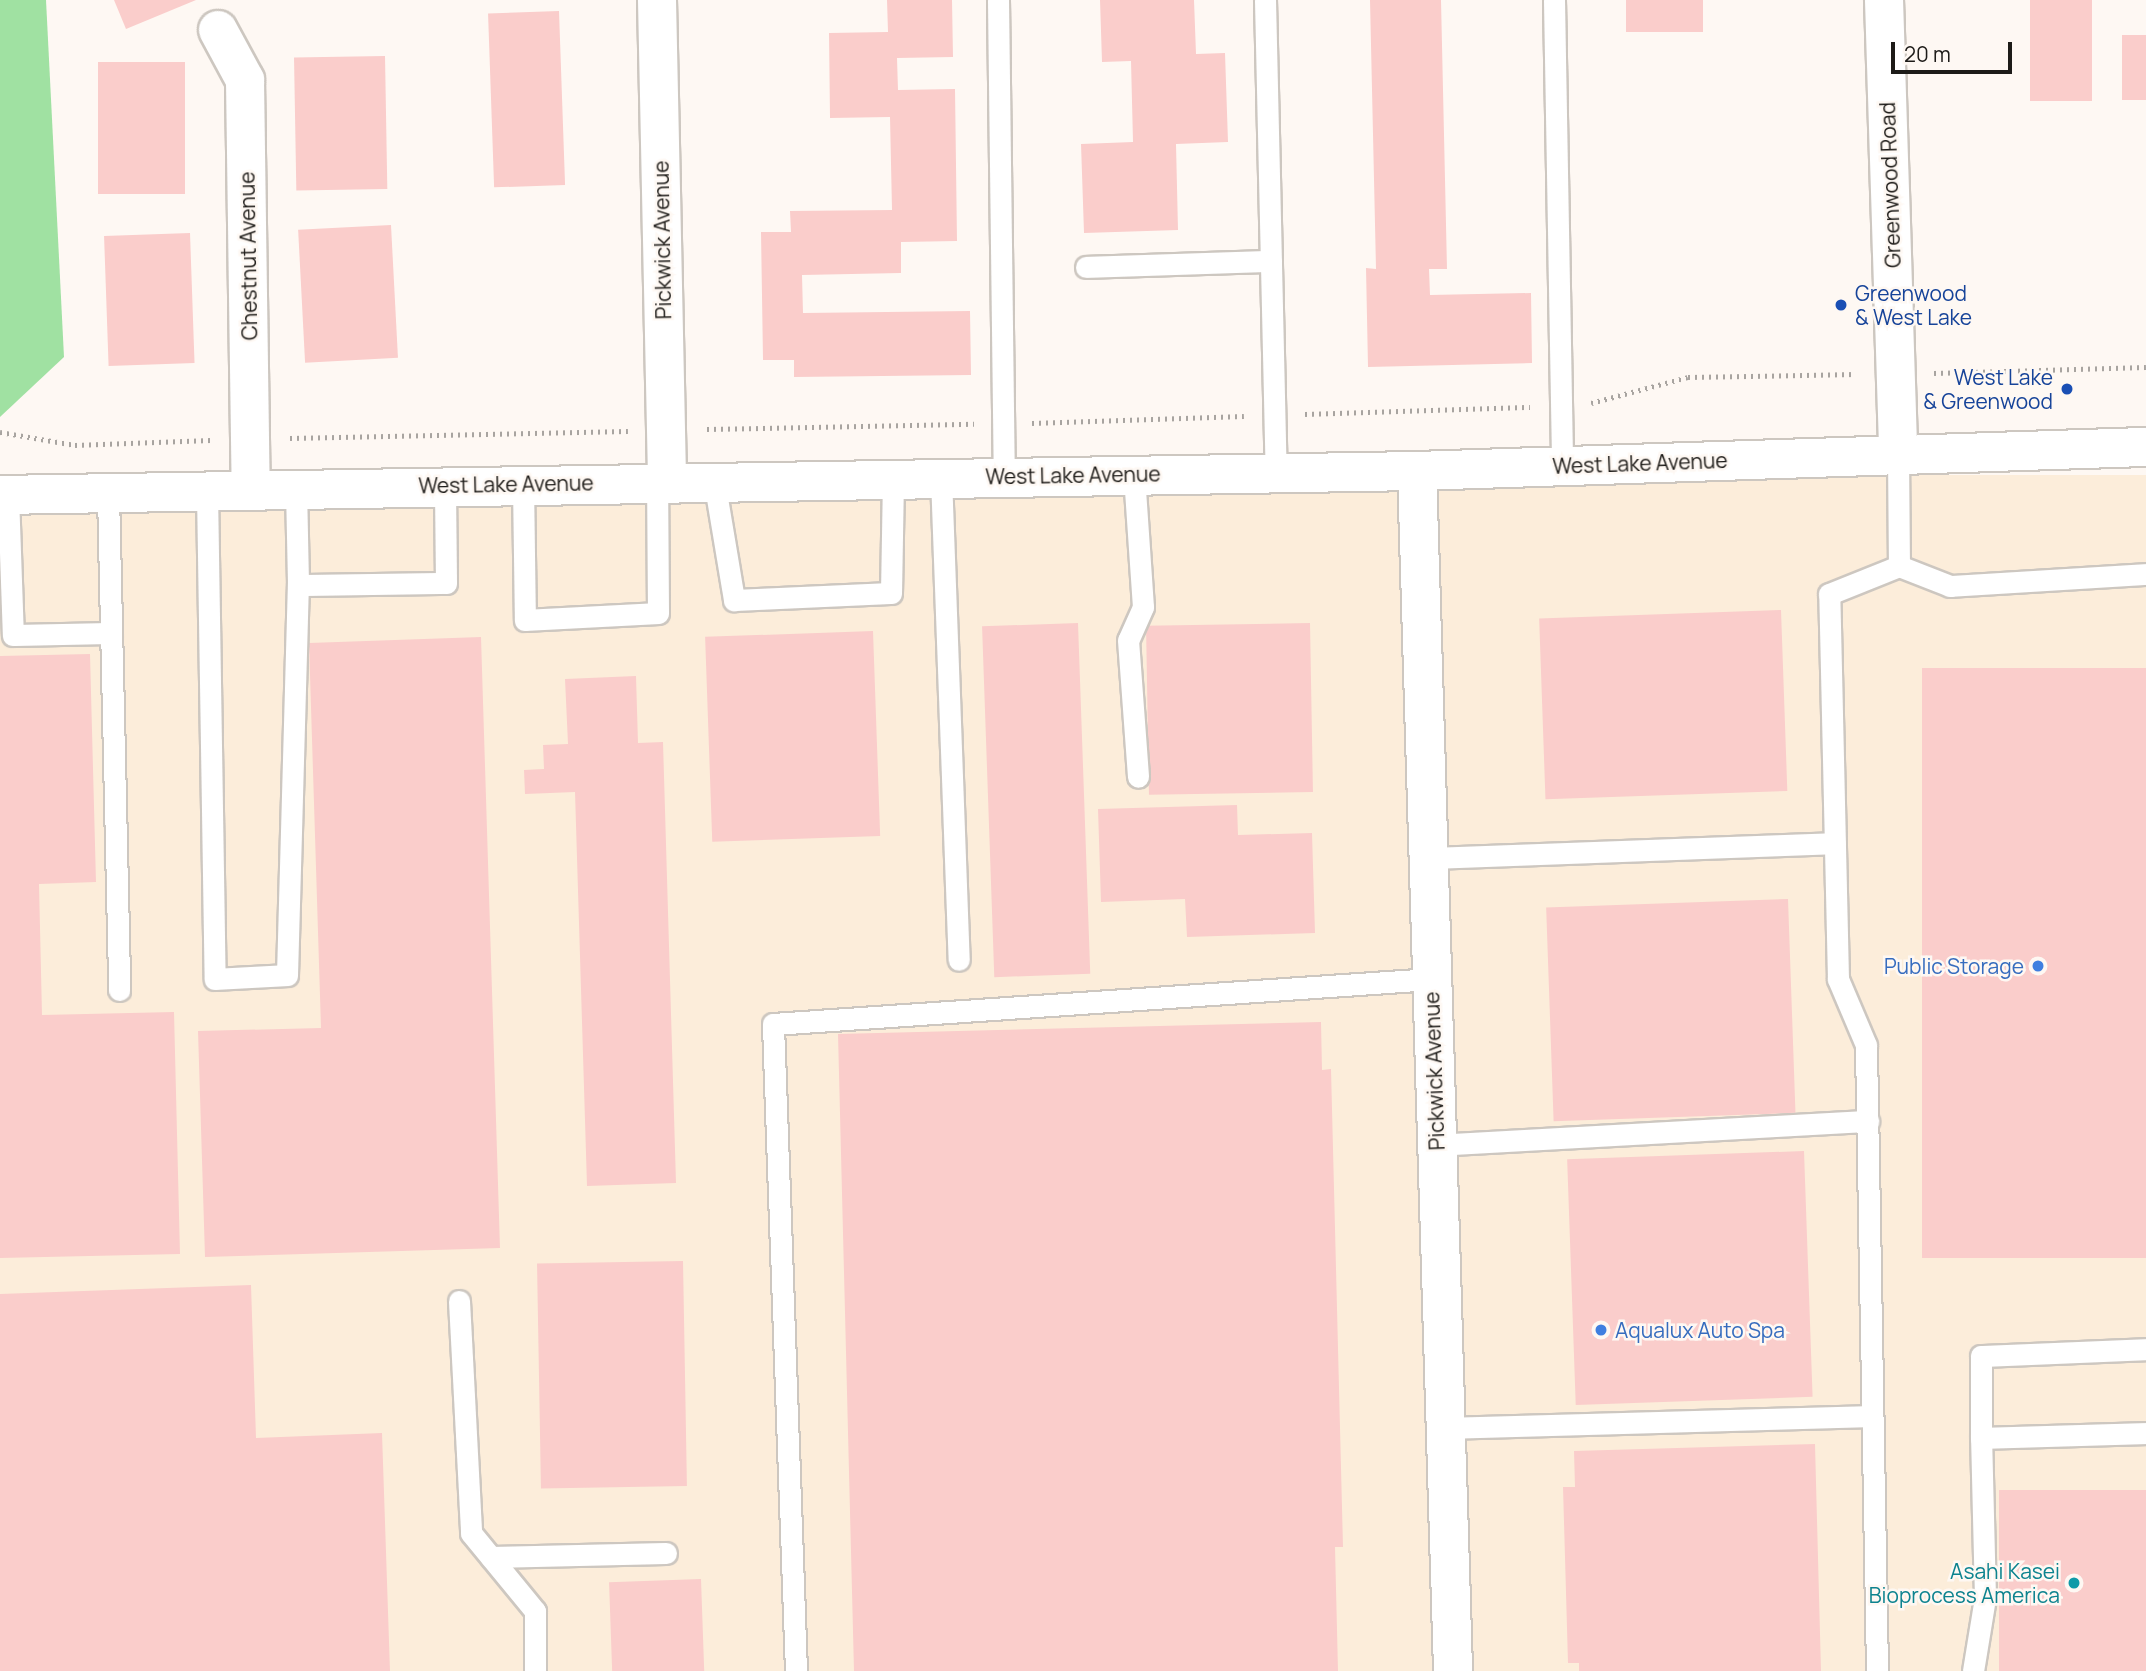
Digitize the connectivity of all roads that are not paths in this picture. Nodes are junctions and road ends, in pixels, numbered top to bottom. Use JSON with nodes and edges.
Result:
{"nodes":[{"id":1,"x":657,"y":0,"type":"edge"},
{"id":2,"x":998,"y":0,"type":"edge"},
{"id":3,"x":1265,"y":0,"type":"edge"},
{"id":4,"x":1555,"y":0,"type":"edge"},
{"id":5,"x":1885,"y":0,"type":"edge"},
{"id":6,"x":218,"y":30,"type":"dead end"},
{"id":7,"x":1271,"y":261,"type":"junction"},
{"id":8,"x":1086,"y":267,"type":"dead end"},
{"id":9,"x":2146,"y":447,"type":"edge"},
{"id":10,"x":1898,"y":454,"type":"junction"},
{"id":11,"x":1562,"y":466,"type":"junction"},
{"id":12,"x":1417,"y":471,"type":"junction"},
{"id":13,"x":1276,"y":473,"type":"junction"},
{"id":14,"x":1135,"y":475,"type":"junction"},
{"id":15,"x":942,"y":477,"type":"junction"},
{"id":16,"x":1004,"y":477,"type":"junction"},
{"id":17,"x":893,"y":478,"type":"junction"},
{"id":18,"x":662,"y":480,"type":"junction"},
{"id":19,"x":714,"y":480,"type":"junction"},
{"id":20,"x":523,"y":483,"type":"junction"},
{"id":21,"x":445,"y":485,"type":"junction"},
{"id":22,"x":296,"y":488,"type":"junction"},
{"id":23,"x":251,"y":489,"type":"junction"},
{"id":24,"x":207,"y":491,"type":"junction"},
{"id":25,"x":108,"y":493,"type":"junction"},
{"id":26,"x":4,"y":495,"type":"edge"},
{"id":27,"x":1899,"y":566,"type":"junction"},
{"id":28,"x":2146,"y":574,"type":"edge"},
{"id":29,"x":298,"y":585,"type":"junction"},
{"id":30,"x":111,"y":633,"type":"junction"},
{"id":31,"x":1138,"y":777,"type":"dead end"},
{"id":32,"x":1835,"y":843,"type":"junction"},
{"id":33,"x":1428,"y":858,"type":"junction"},
{"id":34,"x":959,"y":960,"type":"dead end"},
{"id":35,"x":1432,"y":979,"type":"junction"},
{"id":36,"x":119,"y":990,"type":"dead end"},
{"id":37,"x":1868,"y":1121,"type":"junction"},
{"id":38,"x":1436,"y":1145,"type":"junction"},
{"id":39,"x":459,"y":1301,"type":"dead end"},
{"id":40,"x":2146,"y":1349,"type":"edge"},
{"id":41,"x":1872,"y":1416,"type":"junction"},
{"id":42,"x":1445,"y":1428,"type":"junction"},
{"id":43,"x":2146,"y":1433,"type":"edge"},
{"id":44,"x":1982,"y":1438,"type":"junction"},
{"id":45,"x":666,"y":1553,"type":"dead end"},
{"id":46,"x":491,"y":1557,"type":"junction"},
{"id":47,"x":535,"y":1671,"type":"edge"},
{"id":48,"x":796,"y":1671,"type":"edge"},
{"id":49,"x":1453,"y":1671,"type":"edge"},
{"id":50,"x":1877,"y":1671,"type":"edge"},
{"id":51,"x":1973,"y":1671,"type":"edge"}],
"edges":[{"from":1,"to":18,"type":"street","name":"Pickwick Avenue"},
{"from":2,"to":16,"type":"lane"},
{"from":3,"to":7,"type":"lane"},
{"from":4,"to":11,"type":"lane"},
{"from":5,"to":10,"type":"street","name":"Greenwood Road"},
{"from":6,"to":23,"type":"street","name":"Chestnut Avenue"},
{"from":7,"to":8,"type":"lane"},
{"from":7,"to":13,"type":"lane"},
{"from":9,"to":10,"type":"street","name":"West Lake Avenue"},
{"from":10,"to":11,"type":"street","name":"West Lake Avenue"},
{"from":10,"to":27,"type":"lane"},
{"from":11,"to":12,"type":"street","name":"West Lake Avenue"},
{"from":12,"to":13,"type":"street","name":"West Lake Avenue"},
{"from":12,"to":33,"type":"street","name":"Pickwick Avenue"},
{"from":13,"to":14,"type":"street","name":"West Lake Avenue"},
{"from":14,"to":16,"type":"street","name":"West Lake Avenue"},
{"from":14,"to":31,"type":"lane"},
{"from":15,"to":16,"type":"street","name":"West Lake Avenue"},
{"from":15,"to":17,"type":"street","name":"West Lake Avenue"},
{"from":15,"to":34,"type":"lane"},
{"from":17,"to":19,"type":"street","name":"West Lake Avenue"},
{"from":17,"to":19,"type":"lane"},
{"from":18,"to":19,"type":"street","name":"West Lake Avenue"},
{"from":18,"to":20,"type":"street","name":"West Lake Avenue"},
{"from":18,"to":20,"type":"lane"},
{"from":20,"to":21,"type":"street","name":"West Lake Avenue"},
{"from":21,"to":22,"type":"street","name":"West Lake Avenue"},
{"from":21,"to":29,"type":"lane"},
{"from":22,"to":23,"type":"street","name":"West Lake Avenue"},
{"from":22,"to":29,"type":"lane"},
{"from":23,"to":24,"type":"street","name":"West Lake Avenue"},
{"from":24,"to":25,"type":"street","name":"West Lake Avenue"},
{"from":24,"to":29,"type":"lane"},
{"from":25,"to":26,"type":"street","name":"West Lake Avenue"},
{"from":25,"to":30,"type":"lane"},
{"from":26,"to":30,"type":"lane"},
{"from":27,"to":28,"type":"lane"},
{"from":27,"to":32,"type":"lane"},
{"from":30,"to":36,"type":"lane"},
{"from":32,"to":33,"type":"lane"},
{"from":32,"to":37,"type":"lane"},
{"from":33,"to":35,"type":"street","name":"Pickwick Avenue"},
{"from":35,"to":38,"type":"street","name":"Pickwick Avenue"},
{"from":35,"to":48,"type":"lane"},
{"from":37,"to":38,"type":"lane"},
{"from":37,"to":41,"type":"lane"},
{"from":38,"to":42,"type":"street","name":"Pickwick Avenue"},
{"from":39,"to":46,"type":"lane"},
{"from":40,"to":44,"type":"lane"},
{"from":41,"to":42,"type":"lane"},
{"from":41,"to":50,"type":"lane"},
{"from":42,"to":49,"type":"street","name":"Pickwick Avenue"},
{"from":43,"to":44,"type":"lane"},
{"from":44,"to":51,"type":"lane"},
{"from":45,"to":46,"type":"lane"},
{"from":46,"to":47,"type":"lane"}]}
